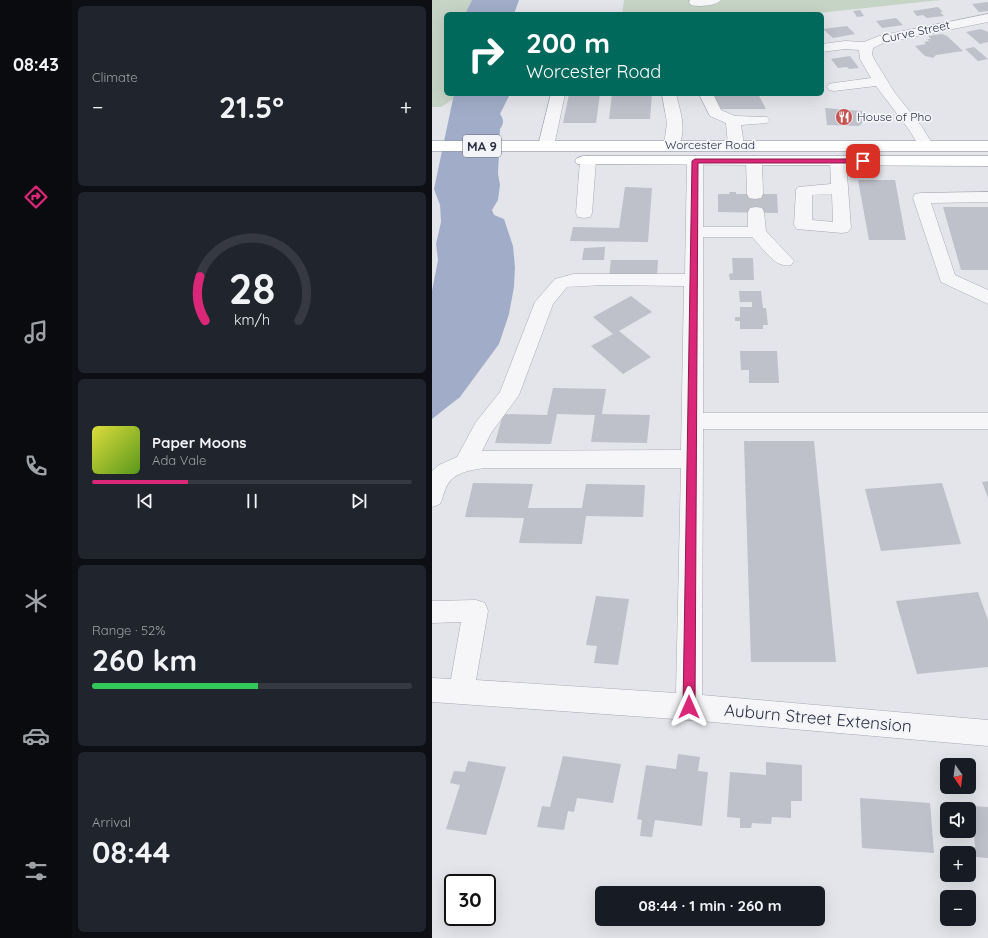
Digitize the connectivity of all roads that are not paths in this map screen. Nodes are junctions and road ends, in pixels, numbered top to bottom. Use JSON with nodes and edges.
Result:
{"nodes":[{"id":1,"x":715,"y":0,"type":"edge"},
{"id":2,"x":695,"y":2,"type":"dead end"},
{"id":3,"x":988,"y":18,"type":"edge"},
{"id":4,"x":866,"y":46,"type":"junction"},
{"id":5,"x":824,"y":48,"type":"edge"},
{"id":6,"x":880,"y":81,"type":"junction"},
{"id":7,"x":834,"y":87,"type":"dead end"},
{"id":8,"x":557,"y":96,"type":"edge"},
{"id":9,"x":669,"y":96,"type":"edge"},
{"id":10,"x":707,"y":96,"type":"edge"},
{"id":11,"x":762,"y":120,"type":"dead end"},
{"id":12,"x":733,"y":121,"type":"junction"},
{"id":13,"x":672,"y":145,"type":"junction"},
{"id":14,"x":736,"y":145,"type":"junction"},
{"id":15,"x":924,"y":145,"type":"junction"},
{"id":16,"x":432,"y":146,"type":"edge"},
{"id":17,"x":988,"y":146,"type":"edge"},
{"id":18,"x":536,"y":151,"type":"junction"},
{"id":19,"x":432,"y":161,"type":"edge"},
{"id":20,"x":588,"y":161,"type":"junction"},
{"id":21,"x":695,"y":161,"type":"junction"},
{"id":22,"x":754,"y":161,"type":"junction"},
{"id":23,"x":838,"y":161,"type":"junction"},
{"id":24,"x":988,"y":161,"type":"edge"},
{"id":25,"x":840,"y":189,"type":"dead end"},
{"id":26,"x":755,"y":194,"type":"tunnel mouth"},
{"id":27,"x":988,"y":198,"type":"edge"},
{"id":28,"x":756,"y":212,"type":"tunnel mouth"},
{"id":29,"x":584,"y":213,"type":"dead end"},
{"id":30,"x":694,"y":232,"type":"junction"},
{"id":31,"x":757,"y":232,"type":"junction"},
{"id":32,"x":785,"y":261,"type":"dead end"},
{"id":33,"x":694,"y":280,"type":"junction"},
{"id":34,"x":987,"y":298,"type":"edge"},
{"id":35,"x":692,"y":421,"type":"junction"},
{"id":36,"x":988,"y":421,"type":"edge"},
{"id":37,"x":692,"y":459,"type":"junction"},
{"id":38,"x":465,"y":463,"type":"junction"},
{"id":39,"x":432,"y":498,"type":"edge"},
{"id":40,"x":432,"y":612,"type":"edge"},
{"id":41,"x":432,"y":690,"type":"edge"},
{"id":42,"x":461,"y":693,"type":"junction"},
{"id":43,"x":689,"y":707,"type":"junction"},
{"id":44,"x":988,"y":733,"type":"edge"}],
"edges":[{"from":1,"to":2,"type":"street"},
{"from":3,"to":4,"type":"street","name":"Curve Street"},
{"from":4,"to":5,"type":"street"},
{"from":4,"to":6,"type":"street","name":"Curve Street"},
{"from":6,"to":7,"type":"street"},
{"from":6,"to":15,"type":"street","name":"Curve Street"},
{"from":8,"to":18,"type":"street"},
{"from":9,"to":13,"type":"street"},
{"from":10,"to":12,"type":"street"},
{"from":11,"to":12,"type":"street"},
{"from":12,"to":14,"type":"street"},
{"from":13,"to":14,"type":"highway","name":"Worcester Road","number":"MA 9"},
{"from":13,"to":18,"type":"highway","name":"Worcester Road","number":"MA 9"},
{"from":14,"to":15,"type":"highway","name":"Worcester Road","number":"MA 9"},
{"from":15,"to":17,"type":"highway","name":"Worcester Road","number":"MA 9"},
{"from":16,"to":18,"type":"highway","name":"Worcester Road","number":"MA 9"},
{"from":18,"to":19,"type":"highway","name":"Worcester Road","number":"MA 9"},
{"from":18,"to":20,"type":"highway","name":"Worcester Road","number":"MA 9"},
{"from":20,"to":21,"type":"highway","name":"Worcester Road","number":"MA 9"},
{"from":20,"to":29,"type":"street"},
{"from":21,"to":22,"type":"highway","name":"Worcester Road","number":"MA 9"},
{"from":21,"to":30,"type":"street"},
{"from":22,"to":23,"type":"highway","name":"Worcester Road","number":"MA 9"},
{"from":22,"to":26,"type":"street"},
{"from":23,"to":24,"type":"highway","name":"Worcester Road","number":"MA 9"},
{"from":23,"to":25,"type":"street"},
{"from":27,"to":34,"type":"street"},
{"from":28,"to":31,"type":"street"},
{"from":30,"to":31,"type":"street"},
{"from":30,"to":33,"type":"street"},
{"from":31,"to":32,"type":"street"},
{"from":33,"to":35,"type":"street"},
{"from":33,"to":38,"type":"street"},
{"from":35,"to":36,"type":"street"},
{"from":35,"to":37,"type":"street"},
{"from":37,"to":38,"type":"street"},
{"from":37,"to":43,"type":"street"},
{"from":38,"to":39,"type":"street"},
{"from":40,"to":42,"type":"street"},
{"from":41,"to":42,"type":"street","name":"Auburn Street Extension"},
{"from":42,"to":43,"type":"street","name":"Auburn Street Extension"},
{"from":43,"to":44,"type":"street","name":"Auburn Street Extension"}]}
